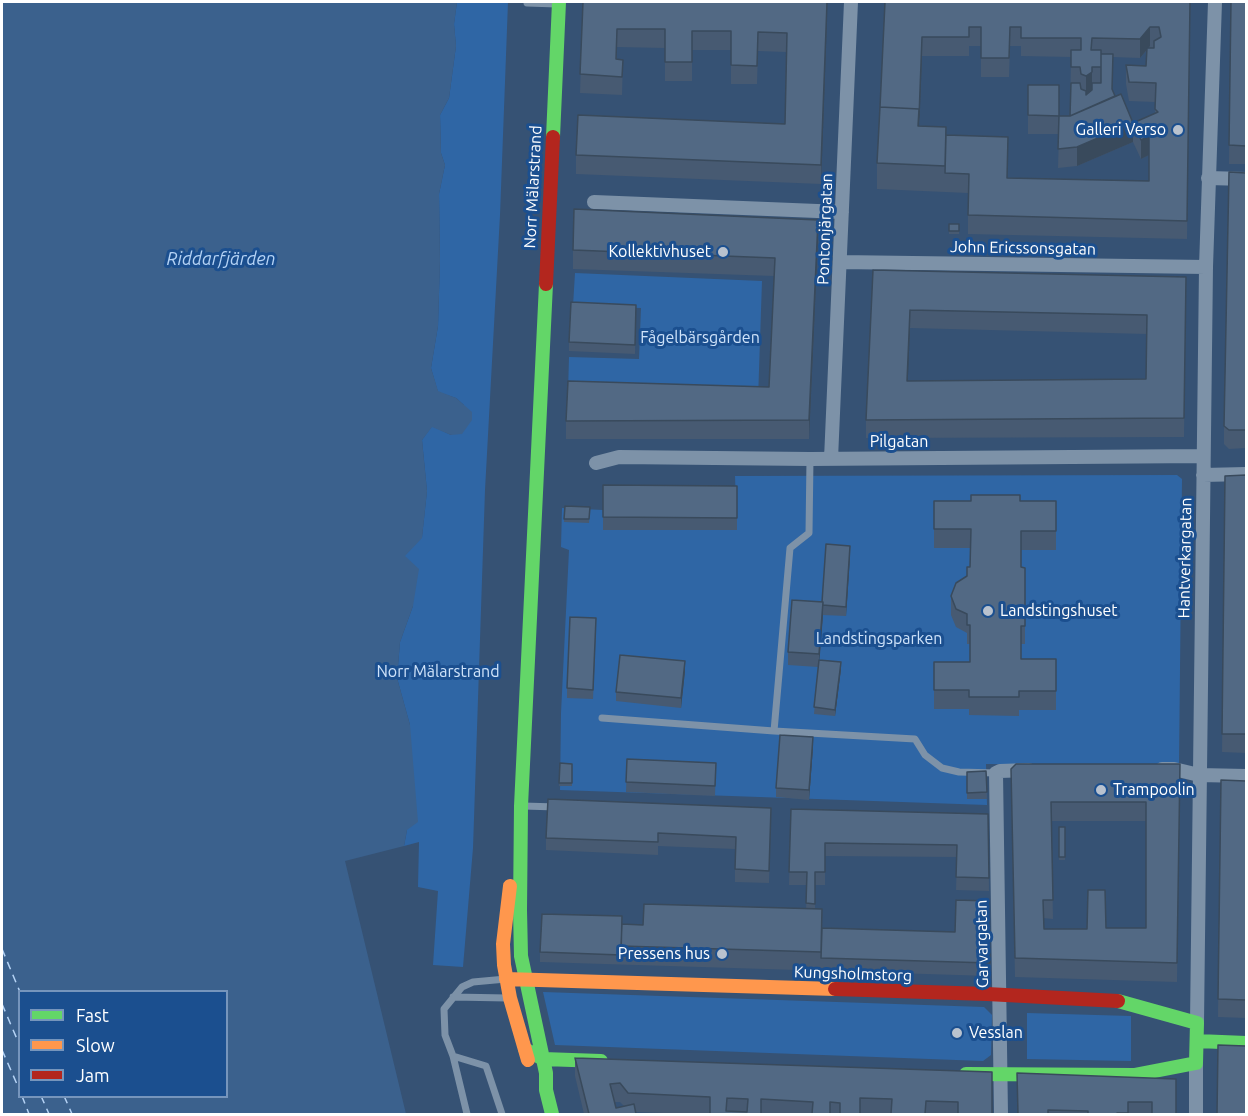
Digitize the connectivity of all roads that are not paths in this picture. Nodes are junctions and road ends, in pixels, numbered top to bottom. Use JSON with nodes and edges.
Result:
{"nodes":[{"id":1,"x":850,"y":2,"type":"edge"},
{"id":2,"x":1215,"y":2,"type":"edge"},
{"id":3,"x":526,"y":3,"type":"edge"},
{"id":4,"x":559,"y":3,"type":"edge"},
{"id":5,"x":1208,"y":178,"type":"junction"},
{"id":6,"x":1246,"y":179,"type":"edge"},
{"id":7,"x":594,"y":202,"type":"dead end"},
{"id":8,"x":842,"y":212,"type":"junction"},
{"id":9,"x":840,"y":262,"type":"junction"},
{"id":10,"x":1206,"y":267,"type":"junction"},
{"id":11,"x":1203,"y":456,"type":"junction"},
{"id":12,"x":810,"y":459,"type":"junction"},
{"id":13,"x":831,"y":459,"type":"junction"},
{"id":14,"x":596,"y":463,"type":"dead end"},
{"id":15,"x":1246,"y":474,"type":"edge"},
{"id":16,"x":1203,"y":475,"type":"junction"},
{"id":17,"x":602,"y":718,"type":"dead end"},
{"id":18,"x":774,"y":731,"type":"junction"},
{"id":19,"x":1150,"y":769,"type":"edge"},
{"id":20,"x":1042,"y":770,"type":"edge"},
{"id":21,"x":996,"y":773,"type":"junction"},
{"id":22,"x":1200,"y":776,"type":"junction"},
{"id":23,"x":1246,"y":776,"type":"edge"},
{"id":24,"x":521,"y":806,"type":"junction"},
{"id":25,"x":565,"y":807,"type":"edge"},
{"id":26,"x":526,"y":978,"type":"junction"},
{"id":27,"x":506,"y":979,"type":"junction"},
{"id":28,"x":1000,"y":995,"type":"junction"},
{"id":29,"x":453,"y":997,"type":"junction"},
{"id":30,"x":510,"y":998,"type":"junction"},
{"id":31,"x":1197,"y":1023,"type":"junction"},
{"id":32,"x":1197,"y":1041,"type":"junction"},
{"id":33,"x":1246,"y":1043,"type":"edge"},
{"id":34,"x":525,"y":1049,"type":"junction"},
{"id":35,"x":453,"y":1056,"type":"junction"},
{"id":36,"x":543,"y":1059,"type":"junction"},
{"id":37,"x":612,"y":1061,"type":"edge"},
{"id":38,"x":1196,"y":1064,"type":"junction"},
{"id":39,"x":950,"y":1073,"type":"edge"},
{"id":40,"x":1001,"y":1074,"type":"junction"},
{"id":41,"x":546,"y":1090,"type":"junction"},
{"id":42,"x":467,"y":1114,"type":"edge"},
{"id":43,"x":502,"y":1114,"type":"edge"},
{"id":44,"x":552,"y":1114,"type":"edge"},
{"id":45,"x":1001,"y":1114,"type":"edge"},
{"id":46,"x":1196,"y":1114,"type":"edge"}],
"edges":[{"from":1,"to":8,"type":"street","name":"Pontonjärgatan"},
{"from":2,"to":5,"type":"street","name":"Hantverkargatan"},
{"from":3,"to":4,"type":"lane"},
{"from":4,"to":24,"type":"street","name":"Norr Mälarstrand"},
{"from":5,"to":6,"type":"street"},
{"from":5,"to":10,"type":"street","name":"Hantverkargatan"},
{"from":7,"to":8,"type":"street"},
{"from":8,"to":9,"type":"street","name":"Pontonjärgatan"},
{"from":9,"to":10,"type":"street","name":"John Ericssonsgatan"},
{"from":9,"to":13,"type":"street","name":"Pontonjärgatan"},
{"from":10,"to":11,"type":"street","name":"Hantverkargatan"},
{"from":11,"to":13,"type":"street","name":"Pilgatan"},
{"from":11,"to":16,"type":"street","name":"Hantverkargatan"},
{"from":12,"to":13,"type":"street","name":"Pilgatan"},
{"from":12,"to":14,"type":"street","name":"Pilgatan"},
{"from":12,"to":18,"type":"lane"},
{"from":15,"to":16,"type":"street"},
{"from":16,"to":22,"type":"street","name":"Hantverkargatan"},
{"from":17,"to":18,"type":"lane"},
{"from":18,"to":21,"type":"lane"},
{"from":19,"to":22,"type":"street"},
{"from":20,"to":21,"type":"street"},
{"from":21,"to":28,"type":"street","name":"Garvargatan"},
{"from":22,"to":23,"type":"street"},
{"from":22,"to":31,"type":"street","name":"Hantverkargatan"},
{"from":24,"to":25,"type":"lane"},
{"from":24,"to":26,"type":"street","name":"Norr Mälarstrand"},
{"from":24,"to":27,"type":"street","name":"Norr Mälarstrand"},
{"from":26,"to":27,"type":"street","name":"Kungsholmstorg"},
{"from":26,"to":28,"type":"street","name":"Kungsholmstorg"},
{"from":26,"to":30,"type":"lane"},
{"from":26,"to":36,"type":"street","name":"Norr Mälarstrand"},
{"from":27,"to":29,"type":"lane"},
{"from":27,"to":30,"type":"street","name":"Norr Mälarstrand"},
{"from":28,"to":31,"type":"street","name":"Kungsholmstorg"},
{"from":28,"to":40,"type":"street","name":"Garvargatan"},
{"from":29,"to":30,"type":"lane"},
{"from":29,"to":35,"type":"lane"},
{"from":30,"to":34,"type":"street","name":"Norr Mälarstrand"},
{"from":31,"to":32,"type":"street","name":"Hantverkargatan"},
{"from":32,"to":33,"type":"street"},
{"from":32,"to":38,"type":"street","name":"Hantverkargatan"},
{"from":34,"to":36,"type":"street"},
{"from":34,"to":41,"type":"street","name":"Norr Mälarstrand"},
{"from":35,"to":42,"type":"lane"},
{"from":35,"to":43,"type":"lane"},
{"from":36,"to":37,"type":"street"},
{"from":36,"to":41,"type":"street","name":"Norr Mälarstrand"},
{"from":38,"to":40,"type":"street"},
{"from":38,"to":46,"type":"street","name":"Hantverkargatan"},
{"from":39,"to":40,"type":"street"},
{"from":40,"to":45,"type":"street","name":"Garvargatan"},
{"from":41,"to":44,"type":"street","name":"Norr Mälarstrand"}]}
